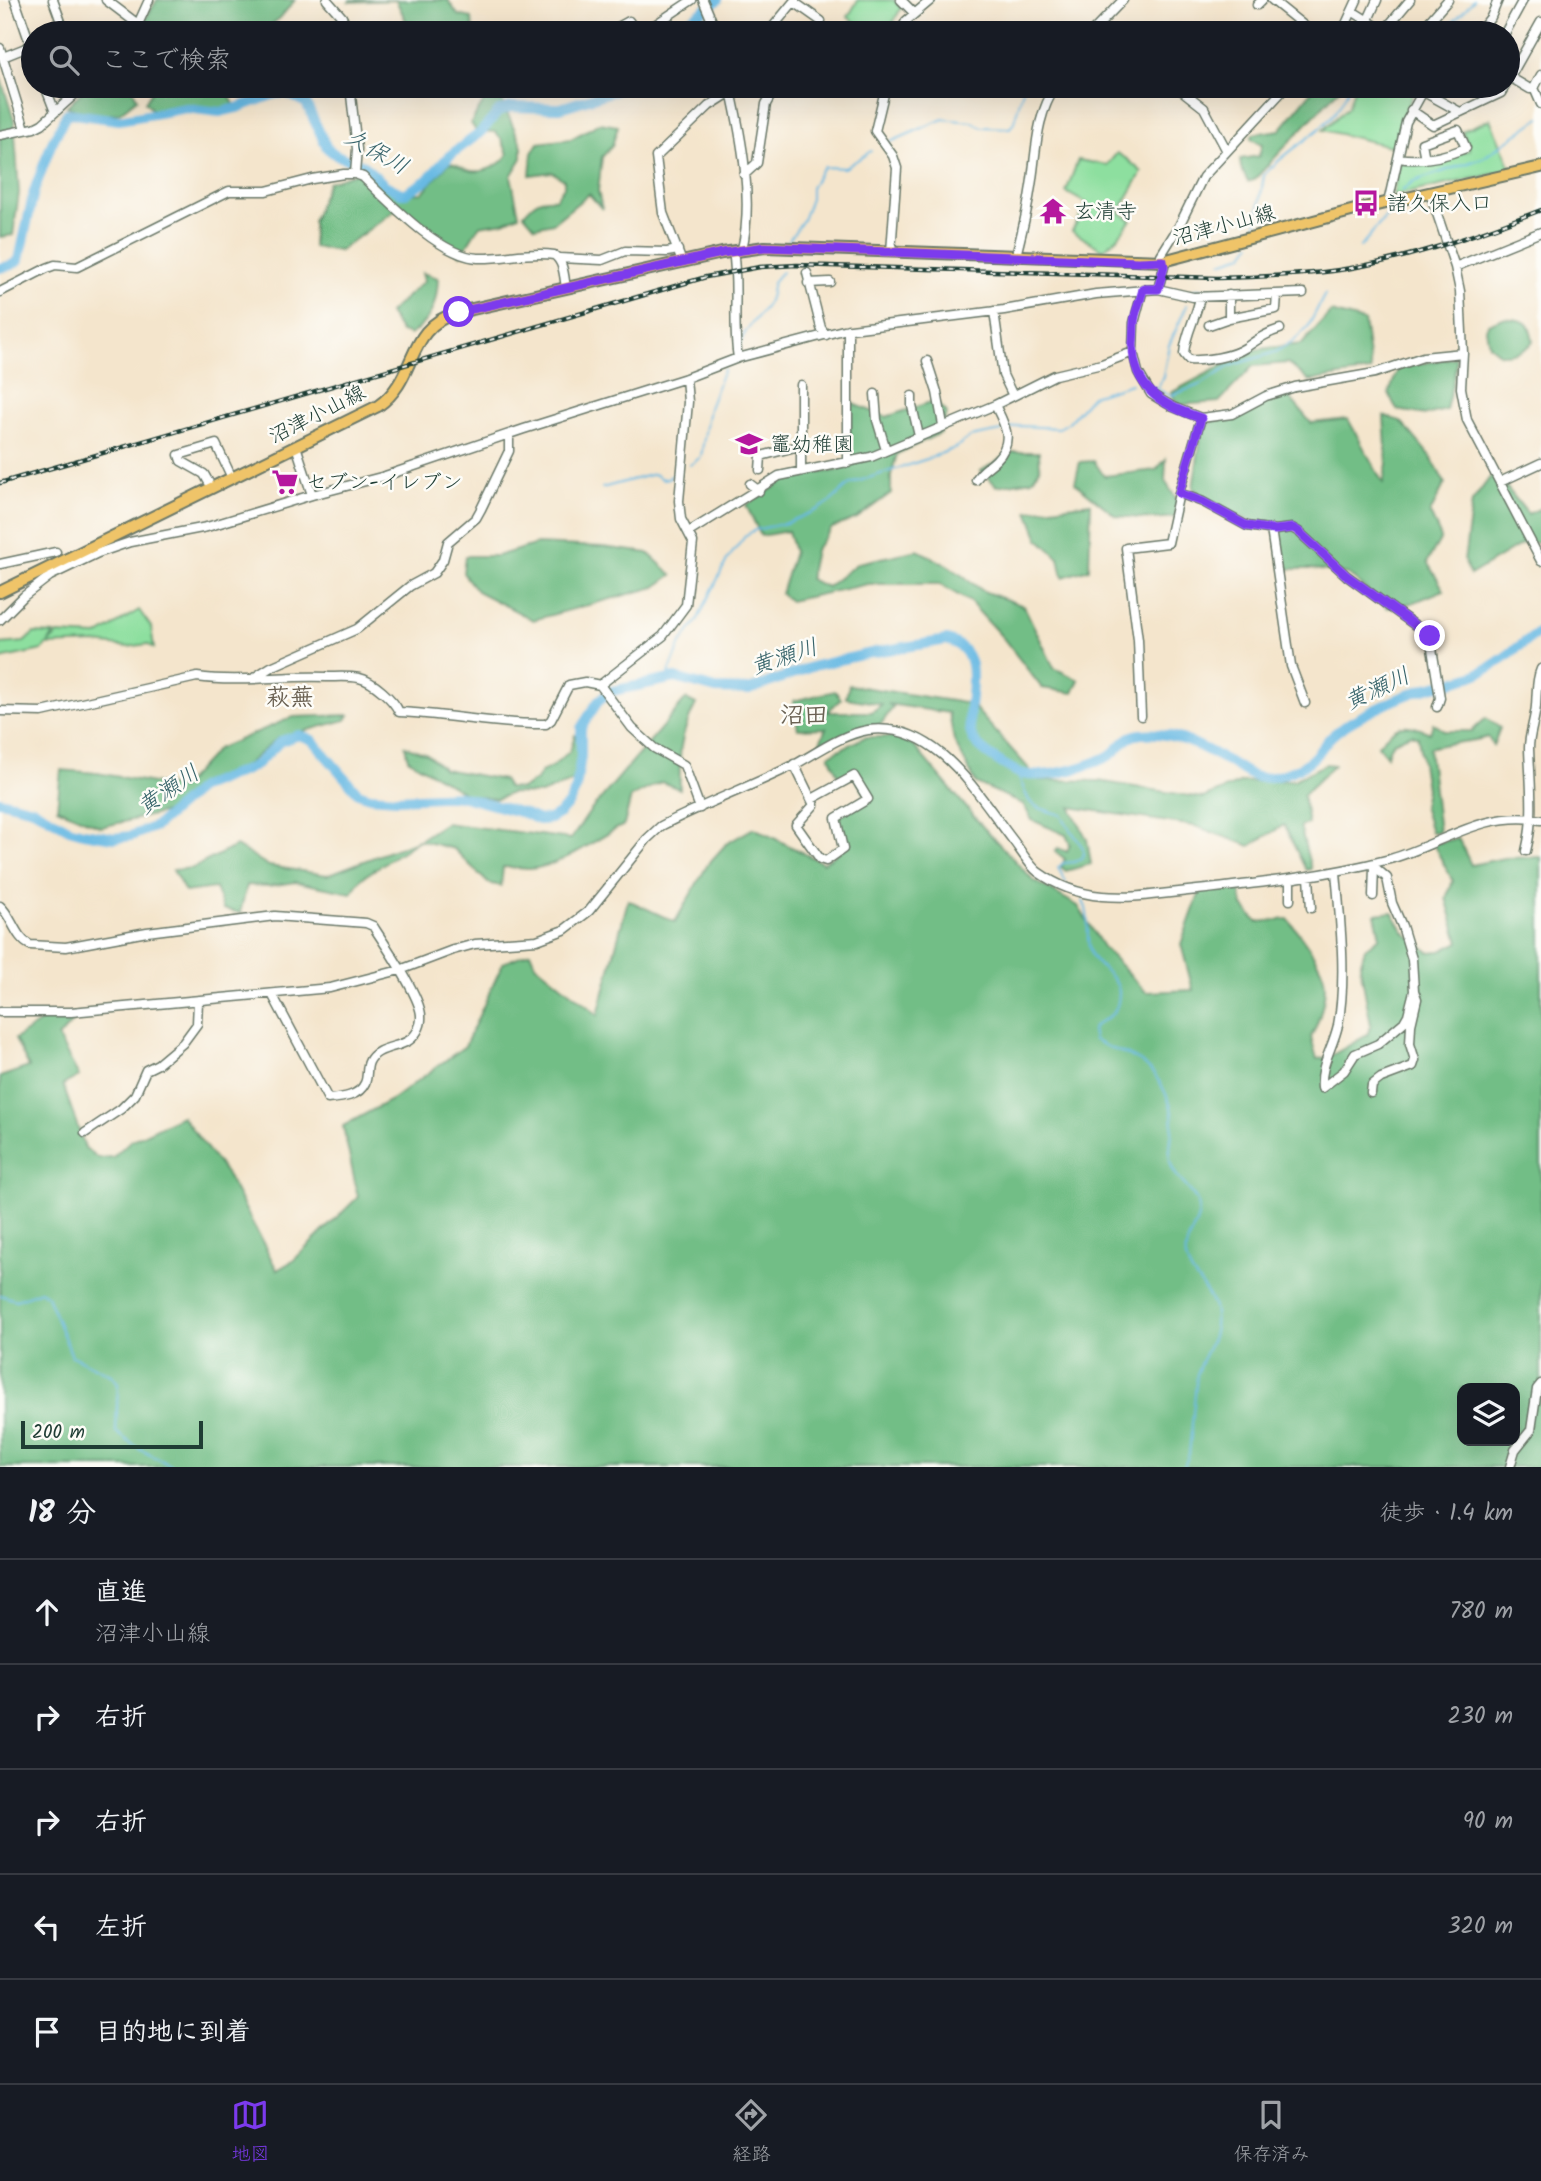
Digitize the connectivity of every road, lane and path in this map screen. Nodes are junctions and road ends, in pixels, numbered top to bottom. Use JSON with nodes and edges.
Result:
{"nodes":[{"id":1,"x":15,"y":0,"type":"edge"},
{"id":2,"x":53,"y":0,"type":"edge"},
{"id":3,"x":106,"y":0,"type":"edge"},
{"id":4,"x":149,"y":0,"type":"edge"},
{"id":5,"x":327,"y":0,"type":"edge"},
{"id":6,"x":692,"y":0,"type":"edge"},
{"id":7,"x":931,"y":0,"type":"edge"},
{"id":8,"x":1124,"y":0,"type":"edge"},
{"id":9,"x":1272,"y":0,"type":"edge"},
{"id":10,"x":1357,"y":0,"type":"edge"},
{"id":11,"x":1377,"y":0,"type":"edge"},
{"id":12,"x":1410,"y":0,"type":"edge"},
{"id":13,"x":1448,"y":0,"type":"edge"},
{"id":14,"x":1498,"y":0,"type":"edge"},
{"id":15,"x":1523,"y":0,"type":"edge"},
{"id":16,"x":704,"y":1,"type":"edge"},
{"id":17,"x":794,"y":1,"type":"edge"},
{"id":18,"x":904,"y":1,"type":"edge"},
{"id":19,"x":1352,"y":11,"type":"junction"},
{"id":20,"x":914,"y":13,"type":"junction"},
{"id":21,"x":1368,"y":20,"type":"joint"},
{"id":22,"x":22,"y":21,"type":"edge"},
{"id":23,"x":61,"y":21,"type":"edge"},
{"id":24,"x":128,"y":21,"type":"edge"},
{"id":25,"x":140,"y":21,"type":"edge"},
{"id":26,"x":344,"y":21,"type":"edge"},
{"id":27,"x":660,"y":21,"type":"edge"},
{"id":28,"x":713,"y":21,"type":"edge"},
{"id":29,"x":778,"y":21,"type":"edge"},
{"id":30,"x":821,"y":21,"type":"dead end"},
{"id":31,"x":908,"y":21,"type":"edge"},
{"id":32,"x":1104,"y":21,"type":"edge"},
{"id":33,"x":1298,"y":21,"type":"edge"},
{"id":34,"x":1347,"y":21,"type":"edge"},
{"id":35,"x":1392,"y":21,"type":"edge"},
{"id":36,"x":1430,"y":21,"type":"edge"},
{"id":37,"x":1488,"y":21,"type":"edge"},
{"id":38,"x":1511,"y":21,"type":"edge"},
{"id":39,"x":1541,"y":22,"type":"edge"},
{"id":40,"x":21,"y":50,"type":"edge"},
{"id":41,"x":2,"y":53,"type":"edge"},
{"id":42,"x":1520,"y":58,"type":"edge"},
{"id":43,"x":1541,"y":75,"type":"edge"},
{"id":44,"x":1520,"y":84,"type":"edge"},
{"id":45,"x":1534,"y":88,"type":"junction"},
{"id":46,"x":49,"y":98,"type":"edge"},
{"id":47,"x":71,"y":98,"type":"edge"},
{"id":48,"x":351,"y":98,"type":"edge"},
{"id":49,"x":719,"y":98,"type":"edge"},
{"id":50,"x":732,"y":98,"type":"edge"},
{"id":51,"x":769,"y":98,"type":"edge"},
{"id":52,"x":883,"y":98,"type":"edge"},
{"id":53,"x":1049,"y":98,"type":"edge"},
{"id":54,"x":1191,"y":98,"type":"edge"},
{"id":55,"x":1276,"y":98,"type":"edge"},
{"id":56,"x":1418,"y":98,"type":"edge"},
{"id":57,"x":1439,"y":98,"type":"edge"},
{"id":58,"x":1489,"y":99,"type":"edge"},
{"id":59,"x":1541,"y":104,"type":"edge"},
{"id":60,"x":1410,"y":110,"type":"junction"},
{"id":61,"x":1460,"y":112,"type":"junction"},
{"id":62,"x":55,"y":113,"type":"junction"},
{"id":63,"x":25,"y":129,"type":"junction"},
{"id":64,"x":0,"y":135,"type":"edge"},
{"id":65,"x":1227,"y":152,"type":"junction"},
{"id":66,"x":1398,"y":158,"type":"junction"},
{"id":67,"x":1425,"y":159,"type":"junction"},
{"id":68,"x":1541,"y":167,"type":"edge"},
{"id":69,"x":355,"y":173,"type":"junction"},
{"id":70,"x":744,"y":174,"type":"junction"},
{"id":71,"x":1430,"y":193,"type":"junction"},
{"id":72,"x":1388,"y":203,"type":"junction"},
{"id":73,"x":1541,"y":232,"type":"edge"},
{"id":74,"x":678,"y":250,"type":"junction"},
{"id":75,"x":737,"y":250,"type":"junction"},
{"id":76,"x":891,"y":252,"type":"junction"},
{"id":77,"x":1016,"y":257,"type":"junction"},
{"id":78,"x":559,"y":258,"type":"junction"},
{"id":79,"x":1163,"y":261,"type":"junction"},
{"id":80,"x":682,"y":262,"type":"junction"},
{"id":81,"x":1455,"y":267,"type":"junction"},
{"id":82,"x":807,"y":273,"type":"dead end"},
{"id":83,"x":830,"y":282,"type":"dead end"},
{"id":84,"x":808,"y":283,"type":"junction"},
{"id":85,"x":566,"y":288,"type":"junction"},
{"id":86,"x":1143,"y":289,"type":"junction"},
{"id":87,"x":1158,"y":289,"type":"junction"},
{"id":88,"x":0,"y":292,"type":"edge"},
{"id":89,"x":1303,"y":293,"type":"dead end"},
{"id":90,"x":1277,"y":294,"type":"junction"},
{"id":91,"x":1229,"y":295,"type":"junction"},
{"id":92,"x":1200,"y":297,"type":"junction"},
{"id":93,"x":994,"y":312,"type":"junction"},
{"id":94,"x":1230,"y":318,"type":"junction"},
{"id":95,"x":1209,"y":325,"type":"dead end"},
{"id":96,"x":848,"y":329,"type":"junction"},
{"id":97,"x":1280,"y":329,"type":"dead end"},
{"id":98,"x":826,"y":335,"type":"junction"},
{"id":99,"x":1133,"y":352,"type":"junction"},
{"id":100,"x":1463,"y":353,"type":"junction"},
{"id":101,"x":738,"y":358,"type":"junction"},
{"id":102,"x":927,"y":361,"type":"dead end"},
{"id":103,"x":686,"y":378,"type":"junction"},
{"id":104,"x":801,"y":385,"type":"dead end"},
{"id":105,"x":875,"y":394,"type":"dead end"},
{"id":106,"x":912,"y":396,"type":"dead end"},
{"id":107,"x":1013,"y":396,"type":"junction"},
{"id":108,"x":995,"y":405,"type":"junction"},
{"id":109,"x":1201,"y":418,"type":"junction"},
{"id":110,"x":943,"y":425,"type":"junction"},
{"id":111,"x":509,"y":435,"type":"junction"},
{"id":112,"x":919,"y":436,"type":"junction"},
{"id":113,"x":296,"y":446,"type":"junction"},
{"id":114,"x":799,"y":446,"type":"junction"},
{"id":115,"x":886,"y":450,"type":"junction"},
{"id":116,"x":848,"y":463,"type":"junction"},
{"id":117,"x":1541,"y":463,"type":"edge"},
{"id":118,"x":760,"y":470,"type":"dead end"},
{"id":119,"x":801,"y":471,"type":"junction"},
{"id":120,"x":232,"y":478,"type":"junction"},
{"id":121,"x":976,"y":480,"type":"dead end"},
{"id":122,"x":1500,"y":482,"type":"junction"},
{"id":123,"x":750,"y":484,"type":"dead end"},
{"id":124,"x":212,"y":488,"type":"junction"},
{"id":125,"x":759,"y":491,"type":"junction"},
{"id":126,"x":1179,"y":493,"type":"junction"},
{"id":127,"x":312,"y":495,"type":"junction"},
{"id":128,"x":1271,"y":529,"type":"junction"},
{"id":129,"x":689,"y":532,"type":"junction"},
{"id":130,"x":97,"y":549,"type":"junction"},
{"id":131,"x":56,"y":552,"type":"dead end"},
{"id":132,"x":1541,"y":562,"type":"edge"},
{"id":133,"x":0,"y":564,"type":"edge"},
{"id":134,"x":0,"y":592,"type":"edge"},
{"id":135,"x":0,"y":620,"type":"edge"},
{"id":136,"x":1541,"y":669,"type":"edge"},
{"id":137,"x":252,"y":679,"type":"junction"},
{"id":138,"x":601,"y":686,"type":"junction"},
{"id":139,"x":1305,"y":703,"type":"dead end"},
{"id":140,"x":1437,"y":708,"type":"dead end"},
{"id":141,"x":0,"y":711,"type":"edge"},
{"id":142,"x":1141,"y":716,"type":"dead end"},
{"id":143,"x":794,"y":764,"type":"junction"},
{"id":144,"x":812,"y":799,"type":"junction"},
{"id":145,"x":700,"y":808,"type":"junction"},
{"id":146,"x":1537,"y":819,"type":"edge"},
{"id":147,"x":1526,"y":851,"type":"dead end"},
{"id":148,"x":1373,"y":865,"type":"junction"},
{"id":149,"x":1336,"y":872,"type":"junction"},
{"id":150,"x":1309,"y":877,"type":"junction"},
{"id":151,"x":1290,"y":880,"type":"junction"},
{"id":152,"x":1373,"y":896,"type":"dead end"},
{"id":153,"x":1290,"y":900,"type":"dead end"},
{"id":154,"x":0,"y":906,"type":"edge"},
{"id":155,"x":1311,"y":908,"type":"dead end"},
{"id":156,"x":400,"y":970,"type":"junction"},
{"id":157,"x":1414,"y":991,"type":"junction"},
{"id":158,"x":272,"y":994,"type":"junction"},
{"id":159,"x":198,"y":1001,"type":"junction"},
{"id":160,"x":0,"y":1012,"type":"edge"},
{"id":161,"x":1371,"y":1093,"type":"dead end"},
{"id":162,"x":85,"y":1133,"type":"dead end"},
{"id":163,"x":1541,"y":1384,"type":"edge"},
{"id":164,"x":1510,"y":1467,"type":"edge"}],
"edges":[{"from":1,"to":22,"type":"street"},
{"from":2,"to":23,"type":"street"},
{"from":3,"to":24,"type":"street"},
{"from":4,"to":25,"type":"street"},
{"from":5,"to":26,"type":"street"},
{"from":6,"to":27,"type":"street"},
{"from":7,"to":20,"type":"street"},
{"from":8,"to":32,"type":"street"},
{"from":9,"to":33,"type":"street"},
{"from":10,"to":19,"type":"street"},
{"from":11,"to":21,"type":"street"},
{"from":12,"to":35,"type":"street"},
{"from":13,"to":36,"type":"street"},
{"from":14,"to":37,"type":"street"},
{"from":15,"to":38,"type":"street"},
{"from":16,"to":28,"type":"street"},
{"from":17,"to":29,"type":"street"},
{"from":17,"to":30,"type":"street"},
{"from":18,"to":20,"type":"street"},
{"from":19,"to":21,"type":"street"},
{"from":19,"to":34,"type":"street"},
{"from":20,"to":31,"type":"street"},
{"from":39,"to":42,"type":"street"},
{"from":40,"to":41,"type":"street"},
{"from":41,"to":63,"type":"street"},
{"from":43,"to":45,"type":"street"},
{"from":44,"to":45,"type":"street"},
{"from":45,"to":59,"type":"street"},
{"from":46,"to":62,"type":"street"},
{"from":47,"to":62,"type":"street"},
{"from":48,"to":69,"type":"street"},
{"from":49,"to":74,"type":"street"},
{"from":50,"to":70,"type":"street"},
{"from":51,"to":70,"type":"street"},
{"from":52,"to":76,"type":"street"},
{"from":53,"to":77,"type":"street"},
{"from":54,"to":65,"type":"street"},
{"from":55,"to":65,"type":"street"},
{"from":56,"to":60,"type":"street"},
{"from":57,"to":61,"type":"street"},
{"from":58,"to":61,"type":"street"},
{"from":60,"to":61,"type":"street"},
{"from":60,"to":66,"type":"street"},
{"from":62,"to":63,"type":"street"},
{"from":63,"to":64,"type":"street"},
{"from":65,"to":79,"type":"street"},
{"from":66,"to":67,"type":"street"},
{"from":66,"to":72,"type":"street"},
{"from":67,"to":67,"type":"street"},
{"from":68,"to":71,"type":"main road","name":"沼津小山線"},
{"from":69,"to":78,"type":"street"},
{"from":69,"to":88,"type":"street"},
{"from":70,"to":75,"type":"street"},
{"from":71,"to":72,"type":"main road","name":"沼津小山線"},
{"from":71,"to":81,"type":"street"},
{"from":72,"to":79,"type":"main road","name":"沼津小山線"},
{"from":73,"to":81,"type":"street"},
{"from":74,"to":78,"type":"street"},
{"from":74,"to":80,"type":"street"},
{"from":75,"to":76,"type":"main road","name":"沼津小山線"},
{"from":75,"to":80,"type":"main road","name":"沼津小山線"},
{"from":75,"to":101,"type":"street"},
{"from":76,"to":77,"type":"main road","name":"沼津小山線"},
{"from":77,"to":79,"type":"main road","name":"沼津小山線"},
{"from":78,"to":85,"type":"street"},
{"from":79,"to":87,"type":"street"},
{"from":80,"to":85,"type":"main road","name":"沼津小山線"},
{"from":81,"to":100,"type":"street"},
{"from":82,"to":84,"type":"street"},
{"from":83,"to":84,"type":"street"},
{"from":84,"to":98,"type":"street"},
{"from":85,"to":113,"type":"main road","name":"沼津小山線"},
{"from":86,"to":87,"type":"street"},
{"from":86,"to":93,"type":"street"},
{"from":86,"to":99,"type":"street"},
{"from":87,"to":92,"type":"street"},
{"from":89,"to":90,"type":"street"},
{"from":90,"to":91,"type":"street"},
{"from":90,"to":94,"type":"street"},
{"from":91,"to":92,"type":"street"},
{"from":91,"to":94,"type":"street"},
{"from":92,"to":97,"type":"street"},
{"from":93,"to":96,"type":"street"},
{"from":93,"to":107,"type":"street"},
{"from":94,"to":95,"type":"street"},
{"from":96,"to":98,"type":"street"},
{"from":96,"to":116,"type":"street"},
{"from":98,"to":101,"type":"street"},
{"from":99,"to":107,"type":"street"},
{"from":99,"to":109,"type":"street"},
{"from":100,"to":109,"type":"street"},
{"from":100,"to":122,"type":"street"},
{"from":101,"to":103,"type":"street"},
{"from":102,"to":110,"type":"street"},
{"from":103,"to":111,"type":"street"},
{"from":103,"to":129,"type":"street"},
{"from":104,"to":114,"type":"street"},
{"from":105,"to":115,"type":"street"},
{"from":106,"to":112,"type":"street"},
{"from":107,"to":108,"type":"street"},
{"from":108,"to":110,"type":"street"},
{"from":108,"to":121,"type":"street"},
{"from":109,"to":126,"type":"street"},
{"from":110,"to":112,"type":"street"},
{"from":111,"to":127,"type":"street"},
{"from":111,"to":137,"type":"street"},
{"from":112,"to":115,"type":"street"},
{"from":113,"to":120,"type":"main road","name":"沼津小山線"},
{"from":113,"to":127,"type":"street"},
{"from":114,"to":118,"type":"street"},
{"from":114,"to":119,"type":"street"},
{"from":115,"to":116,"type":"street"},
{"from":116,"to":119,"type":"street"},
{"from":117,"to":122,"type":"street"},
{"from":119,"to":125,"type":"street"},
{"from":120,"to":124,"type":"main road","name":"沼津小山線"},
{"from":120,"to":124,"type":"street"},
{"from":122,"to":132,"type":"street"},
{"from":123,"to":125,"type":"street"},
{"from":124,"to":130,"type":"main road","name":"沼津小山線"},
{"from":125,"to":129,"type":"street"},
{"from":126,"to":128,"type":"street"},
{"from":126,"to":142,"type":"street"},
{"from":127,"to":130,"type":"street"},
{"from":128,"to":139,"type":"street"},
{"from":128,"to":140,"type":"street"},
{"from":129,"to":138,"type":"street"},
{"from":130,"to":134,"type":"main road","name":"沼津小山線"},
{"from":130,"to":135,"type":"street"},
{"from":131,"to":133,"type":"street"},
{"from":136,"to":146,"type":"street"},
{"from":137,"to":138,"type":"street"},
{"from":137,"to":141,"type":"street"},
{"from":138,"to":145,"type":"street"},
{"from":143,"to":144,"type":"street"},
{"from":143,"to":145,"type":"street"},
{"from":143,"to":151,"type":"street"},
{"from":144,"to":144,"type":"street"},
{"from":145,"to":156,"type":"street"},
{"from":146,"to":147,"type":"street"},
{"from":146,"to":148,"type":"street"},
{"from":148,"to":149,"type":"street"},
{"from":148,"to":152,"type":"street"},
{"from":148,"to":157,"type":"street"},
{"from":149,"to":150,"type":"street"},
{"from":149,"to":157,"type":"street"},
{"from":150,"to":151,"type":"street"},
{"from":150,"to":155,"type":"street"},
{"from":151,"to":153,"type":"street"},
{"from":154,"to":156,"type":"street"},
{"from":156,"to":158,"type":"street"},
{"from":156,"to":158,"type":"street"},
{"from":157,"to":161,"type":"street"},
{"from":158,"to":159,"type":"street"},
{"from":159,"to":160,"type":"street"},
{"from":159,"to":162,"type":"street"},
{"from":163,"to":164,"type":"street"}]}
